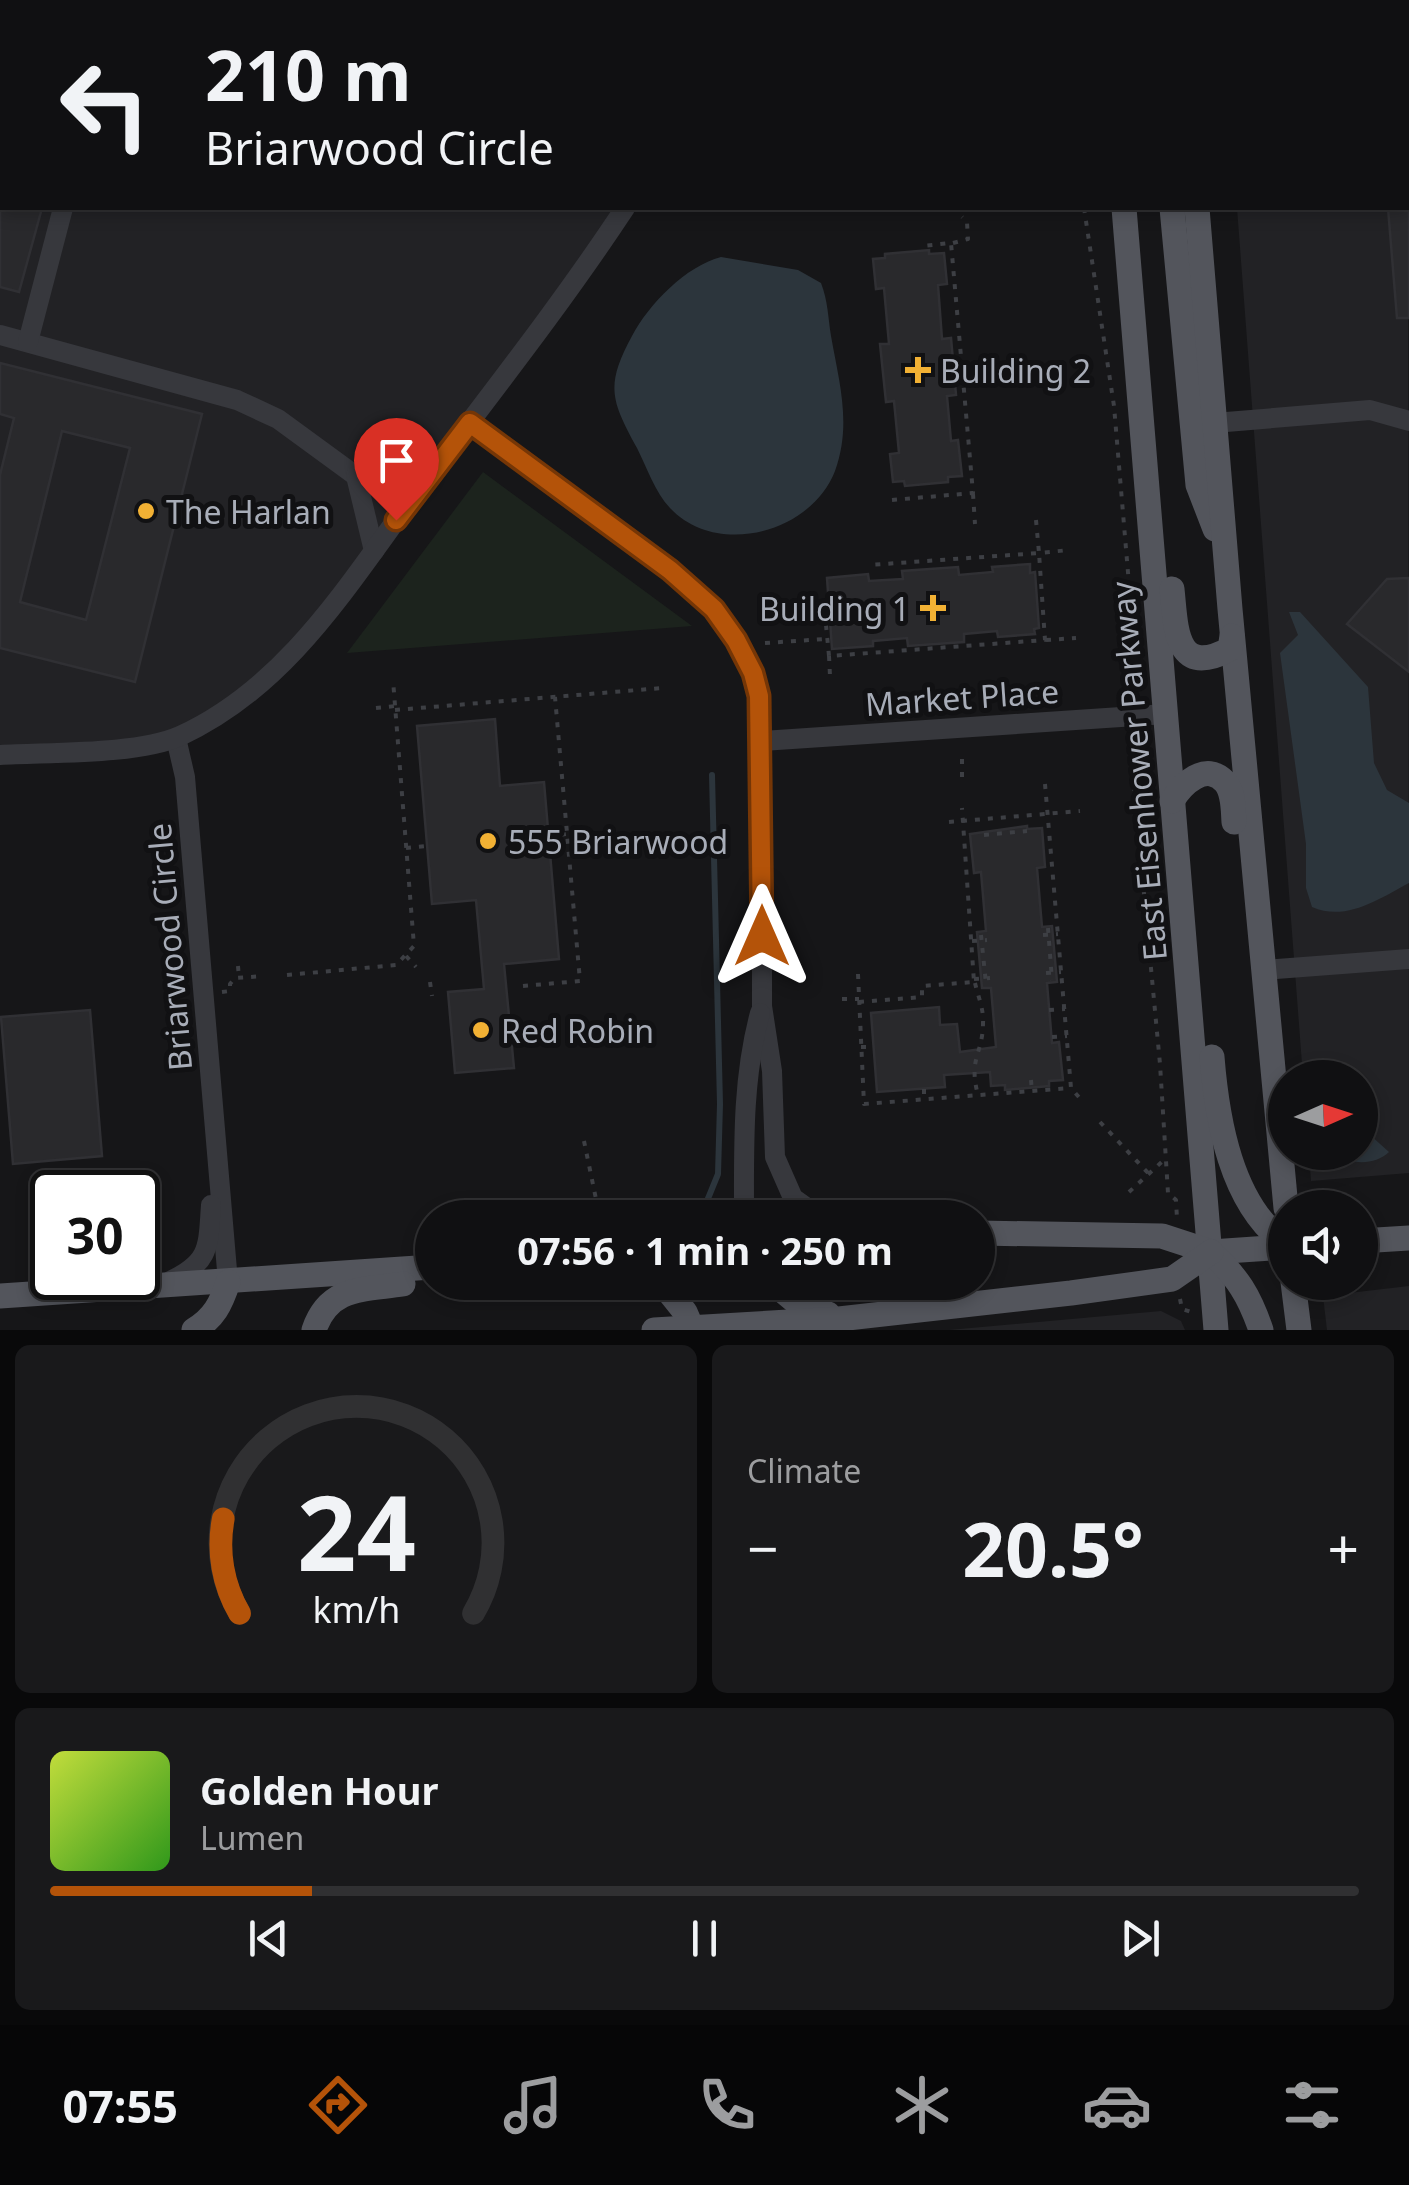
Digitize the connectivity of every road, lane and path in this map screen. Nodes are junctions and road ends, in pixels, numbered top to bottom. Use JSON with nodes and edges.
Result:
{"nodes":[{"id":1,"x":63,"y":210,"type":"edge"},
{"id":2,"x":624,"y":210,"type":"edge"},
{"id":3,"x":1084,"y":210,"type":"edge"},
{"id":4,"x":1124,"y":210,"type":"edge"},
{"id":5,"x":1172,"y":210,"type":"edge"},
{"id":6,"x":1197,"y":210,"type":"edge"},
{"id":7,"x":962,"y":217,"type":"dead end"},
{"id":8,"x":950,"y":244,"type":"junction"},
{"id":9,"x":922,"y":246,"type":"dead end"},
{"id":10,"x":0,"y":334,"type":"edge"},
{"id":11,"x":28,"y":342,"type":"junction"},
{"id":12,"x":1137,"y":364,"type":"junction"},
{"id":13,"x":1409,"y":421,"type":"edge"},
{"id":14,"x":470,"y":423,"type":"junction"},
{"id":15,"x":1214,"y":423,"type":"junction"},
{"id":16,"x":356,"y":476,"type":"junction"},
{"id":17,"x":419,"y":490,"type":"junction"},
{"id":18,"x":973,"y":493,"type":"junction"},
{"id":19,"x":892,"y":500,"type":"dead end"},
{"id":20,"x":1036,"y":520,"type":"dead end"},
{"id":21,"x":975,"y":524,"type":"dead end"},
{"id":22,"x":1069,"y":550,"type":"dead end"},
{"id":23,"x":374,"y":551,"type":"junction"},
{"id":24,"x":1039,"y":553,"type":"junction"},
{"id":25,"x":1226,"y":558,"type":"junction"},
{"id":26,"x":870,"y":565,"type":"dead end"},
{"id":27,"x":826,"y":624,"type":"dead end"},
{"id":28,"x":1232,"y":636,"type":"junction"},
{"id":29,"x":1076,"y":638,"type":"dead end"},
{"id":30,"x":827,"y":639,"type":"junction"},
{"id":31,"x":1045,"y":640,"type":"junction"},
{"id":32,"x":765,"y":643,"type":"dead end"},
{"id":33,"x":828,"y":656,"type":"junction"},
{"id":34,"x":830,"y":676,"type":"dead end"},
{"id":35,"x":393,"y":680,"type":"dead end"},
{"id":36,"x":662,"y":688,"type":"dead end"},
{"id":37,"x":555,"y":697,"type":"junction"},
{"id":38,"x":376,"y":708,"type":"dead end"},
{"id":39,"x":395,"y":708,"type":"junction"},
{"id":40,"x":1166,"y":714,"type":"junction"},
{"id":41,"x":1127,"y":715,"type":"junction"},
{"id":42,"x":176,"y":738,"type":"junction"},
{"id":43,"x":762,"y":741,"type":"junction"},
{"id":44,"x":962,"y":752,"type":"dead end"},
{"id":45,"x":0,"y":756,"type":"edge"},
{"id":46,"x":962,"y":777,"type":"dead end"},
{"id":47,"x":1045,"y":784,"type":"dead end"},
{"id":48,"x":1172,"y":800,"type":"junction"},
{"id":49,"x":962,"y":808,"type":"dead end"},
{"id":50,"x":1080,"y":811,"type":"dead end"},
{"id":51,"x":1048,"y":814,"type":"junction"},
{"id":52,"x":1004,"y":818,"type":"junction"},
{"id":53,"x":963,"y":821,"type":"junction"},
{"id":54,"x":949,"y":822,"type":"dead end"},
{"id":55,"x":1005,"y":831,"type":"junction"},
{"id":56,"x":1028,"y":831,"type":"dead end"},
{"id":57,"x":567,"y":834,"type":"junction"},
{"id":58,"x":984,"y":835,"type":"dead end"},
{"id":59,"x":548,"y":836,"type":"dead end"},
{"id":60,"x":427,"y":846,"type":"dead end"},
{"id":61,"x":1051,"y":847,"type":"junction"},
{"id":62,"x":406,"y":848,"type":"junction"},
{"id":63,"x":1044,"y":848,"type":"dead end"},
{"id":64,"x":1178,"y":850,"type":"junction"},
{"id":65,"x":1058,"y":934,"type":"junction"},
{"id":66,"x":972,"y":941,"type":"junction"},
{"id":67,"x":1050,"y":954,"type":"junction"},
{"id":68,"x":1060,"y":954,"type":"junction"},
{"id":69,"x":406,"y":956,"type":"junction"},
{"id":70,"x":1409,"y":959,"type":"edge"},
{"id":71,"x":238,"y":966,"type":"dead end"},
{"id":72,"x":416,"y":967,"type":"dead end"},
{"id":73,"x":1263,"y":970,"type":"junction"},
{"id":74,"x":1061,"y":972,"type":"junction"},
{"id":75,"x":1049,"y":973,"type":"junction"},
{"id":76,"x":858,"y":974,"type":"dead end"},
{"id":77,"x":287,"y":975,"type":"dead end"},
{"id":78,"x":264,"y":976,"type":"dead end"},
{"id":79,"x":239,"y":978,"type":"junction"},
{"id":80,"x":974,"y":980,"type":"junction"},
{"id":81,"x":1052,"y":980,"type":"dead end"},
{"id":82,"x":430,"y":982,"type":"dead end"},
{"id":83,"x":523,"y":986,"type":"dead end"},
{"id":84,"x":230,"y":992,"type":"dead end"},
{"id":85,"x":432,"y":996,"type":"dead end"},
{"id":86,"x":842,"y":999,"type":"dead end"},
{"id":87,"x":859,"y":1000,"type":"junction"},
{"id":88,"x":762,"y":1006,"type":"junction"},
{"id":89,"x":1065,"y":1009,"type":"junction"},
{"id":90,"x":1049,"y":1010,"type":"dead end"},
{"id":91,"x":1067,"y":1036,"type":"junction"},
{"id":92,"x":1052,"y":1037,"type":"dead end"},
{"id":93,"x":874,"y":1046,"type":"dead end"},
{"id":94,"x":861,"y":1047,"type":"junction"},
{"id":95,"x":1271,"y":1060,"type":"edge"},
{"id":96,"x":1031,"y":1080,"type":"dead end"},
{"id":97,"x":1072,"y":1088,"type":"junction"},
{"id":98,"x":924,"y":1089,"type":"dead end"},
{"id":99,"x":1032,"y":1092,"type":"junction"},
{"id":100,"x":912,"y":1093,"type":"dead end"},
{"id":101,"x":978,"y":1095,"type":"junction"},
{"id":102,"x":1268,"y":1096,"type":"edge"},
{"id":103,"x":912,"y":1100,"type":"junction"},
{"id":104,"x":924,"y":1100,"type":"junction"},
{"id":105,"x":1084,"y":1103,"type":"dead end"},
{"id":106,"x":1100,"y":1122,"type":"dead end"},
{"id":107,"x":584,"y":1141,"type":"dead end"},
{"id":108,"x":216,"y":1153,"type":"junction"},
{"id":109,"x":1165,"y":1159,"type":"junction"},
{"id":110,"x":1148,"y":1174,"type":"junction"},
{"id":111,"x":1129,"y":1192,"type":"dead end"},
{"id":112,"x":596,"y":1200,"type":"edge"},
{"id":113,"x":744,"y":1200,"type":"edge"},
{"id":114,"x":796,"y":1200,"type":"edge"},
{"id":115,"x":1176,"y":1200,"type":"dead end"},
{"id":116,"x":995,"y":1230,"type":"edge"},
{"id":117,"x":1268,"y":1230,"type":"edge"},
{"id":118,"x":1409,"y":1238,"type":"edge"},
{"id":119,"x":1378,"y":1240,"type":"edge"},
{"id":120,"x":1268,"y":1247,"type":"edge"},
{"id":121,"x":1211,"y":1252,"type":"junction"},
{"id":122,"x":415,"y":1269,"type":"edge"},
{"id":123,"x":228,"y":1282,"type":"junction"},
{"id":124,"x":415,"y":1283,"type":"edge"},
{"id":125,"x":160,"y":1285,"type":"joint"},
{"id":126,"x":30,"y":1294,"type":"edge"},
{"id":127,"x":0,"y":1296,"type":"edge"},
{"id":128,"x":675,"y":1300,"type":"edge"},
{"id":129,"x":794,"y":1300,"type":"edge"},
{"id":130,"x":1295,"y":1300,"type":"edge"},
{"id":131,"x":839,"y":1318,"type":"junction"},
{"id":132,"x":691,"y":1328,"type":"edge"},
{"id":133,"x":194,"y":1330,"type":"edge"},
{"id":134,"x":314,"y":1330,"type":"edge"},
{"id":135,"x":654,"y":1330,"type":"edge"},
{"id":136,"x":1216,"y":1330,"type":"edge"},
{"id":137,"x":1262,"y":1330,"type":"edge"},
{"id":138,"x":1299,"y":1330,"type":"edge"}],
"edges":[{"from":1,"to":11,"type":"street"},
{"from":2,"to":14,"type":"street"},
{"from":3,"to":41,"type":"path"},
{"from":4,"to":12,"type":"main road","name":"East Eisenhower Parkway"},
{"from":5,"to":25,"type":"main road"},
{"from":6,"to":15,"type":"main road"},
{"from":7,"to":8,"type":"path"},
{"from":8,"to":9,"type":"path"},
{"from":8,"to":18,"type":"path"},
{"from":10,"to":11,"type":"street"},
{"from":11,"to":16,"type":"street"},
{"from":12,"to":28,"type":"main road"},
{"from":12,"to":40,"type":"main road","name":"East Eisenhower Parkway"},
{"from":13,"to":15,"type":"street"},
{"from":14,"to":17,"type":"street"},
{"from":14,"to":43,"type":"street"},
{"from":15,"to":25,"type":"main road"},
{"from":16,"to":17,"type":"street"},
{"from":16,"to":23,"type":"street"},
{"from":17,"to":23,"type":"street"},
{"from":18,"to":19,"type":"path"},
{"from":18,"to":21,"type":"path"},
{"from":20,"to":24,"type":"path"},
{"from":22,"to":24,"type":"path"},
{"from":23,"to":42,"type":"street"},
{"from":24,"to":26,"type":"path"},
{"from":24,"to":31,"type":"path"},
{"from":25,"to":28,"type":"main road"},
{"from":27,"to":30,"type":"path"},
{"from":28,"to":73,"type":"main road"},
{"from":29,"to":31,"type":"path"},
{"from":30,"to":32,"type":"path"},
{"from":30,"to":33,"type":"path"},
{"from":31,"to":33,"type":"path"},
{"from":33,"to":34,"type":"path"},
{"from":35,"to":39,"type":"path"},
{"from":36,"to":37,"type":"path"},
{"from":37,"to":39,"type":"path"},
{"from":37,"to":57,"type":"path"},
{"from":38,"to":39,"type":"path"},
{"from":39,"to":62,"type":"path"},
{"from":40,"to":41,"type":"street","name":"Market Place"},
{"from":40,"to":48,"type":"main road","name":"East Eisenhower Parkway"},
{"from":41,"to":43,"type":"street","name":"Market Place"},
{"from":41,"to":109,"type":"path"},
{"from":42,"to":45,"type":"street"},
{"from":42,"to":108,"type":"street","name":"Briarwood Circle"},
{"from":43,"to":88,"type":"street"},
{"from":44,"to":46,"type":"path"},
{"from":47,"to":51,"type":"path"},
{"from":48,"to":64,"type":"main road","name":"East Eisenhower Parkway"},
{"from":48,"to":102,"type":"main road"},
{"from":49,"to":53,"type":"path"},
{"from":50,"to":51,"type":"path"},
{"from":51,"to":52,"type":"path"},
{"from":51,"to":61,"type":"path"},
{"from":52,"to":53,"type":"path"},
{"from":52,"to":55,"type":"path"},
{"from":53,"to":54,"type":"path"},
{"from":53,"to":66,"type":"path"},
{"from":55,"to":56,"type":"path"},
{"from":55,"to":58,"type":"path"},
{"from":57,"to":59,"type":"path"},
{"from":57,"to":83,"type":"path"},
{"from":60,"to":62,"type":"path"},
{"from":61,"to":63,"type":"path"},
{"from":61,"to":65,"type":"path"},
{"from":62,"to":69,"type":"path"},
{"from":64,"to":117,"type":"main road"},
{"from":64,"to":121,"type":"main road","name":"East Eisenhower Parkway"},
{"from":65,"to":67,"type":"path"},
{"from":65,"to":68,"type":"path"},
{"from":66,"to":80,"type":"path"},
{"from":66,"to":80,"type":"path"},
{"from":67,"to":68,"type":"path"},
{"from":67,"to":75,"type":"path"},
{"from":68,"to":74,"type":"path"},
{"from":69,"to":72,"type":"path"},
{"from":69,"to":77,"type":"path"},
{"from":70,"to":73,"type":"street"},
{"from":71,"to":79,"type":"path"},
{"from":73,"to":95,"type":"main road"},
{"from":74,"to":75,"type":"path"},
{"from":74,"to":89,"type":"path"},
{"from":75,"to":81,"type":"path"},
{"from":76,"to":87,"type":"path"},
{"from":78,"to":79,"type":"path"},
{"from":79,"to":84,"type":"path"},
{"from":80,"to":87,"type":"path"},
{"from":80,"to":101,"type":"path"},
{"from":82,"to":85,"type":"path"},
{"from":86,"to":87,"type":"path"},
{"from":87,"to":94,"type":"path"},
{"from":88,"to":113,"type":"street"},
{"from":88,"to":114,"type":"street"},
{"from":89,"to":90,"type":"path"},
{"from":89,"to":91,"type":"path"},
{"from":91,"to":92,"type":"path"},
{"from":91,"to":97,"type":"path"},
{"from":93,"to":94,"type":"path"},
{"from":94,"to":103,"type":"path"},
{"from":96,"to":99,"type":"path"},
{"from":97,"to":99,"type":"path"},
{"from":97,"to":105,"type":"path"},
{"from":98,"to":104,"type":"path"},
{"from":99,"to":101,"type":"path"},
{"from":100,"to":103,"type":"path"},
{"from":101,"to":104,"type":"path"},
{"from":103,"to":104,"type":"path"},
{"from":106,"to":110,"type":"path"},
{"from":107,"to":112,"type":"path"},
{"from":108,"to":123,"type":"street"},
{"from":108,"to":125,"type":"street"},
{"from":109,"to":110,"type":"path"},
{"from":109,"to":115,"type":"path"},
{"from":110,"to":111,"type":"path"},
{"from":116,"to":121,"type":"main road"},
{"from":118,"to":119,"type":"main road"},
{"from":120,"to":121,"type":"main road"},
{"from":121,"to":131,"type":"main road"},
{"from":121,"to":136,"type":"main road","name":"East Eisenhower Parkway"},
{"from":121,"to":137,"type":"main road"},
{"from":122,"to":123,"type":"main road"},
{"from":123,"to":125,"type":"main road"},
{"from":123,"to":133,"type":"main road"},
{"from":124,"to":134,"type":"main road"},
{"from":126,"to":127,"type":"main road"},
{"from":128,"to":132,"type":"main road"},
{"from":129,"to":131,"type":"main road"},
{"from":130,"to":138,"type":"main road"},
{"from":131,"to":132,"type":"main road"},
{"from":132,"to":135,"type":"main road"}]}
